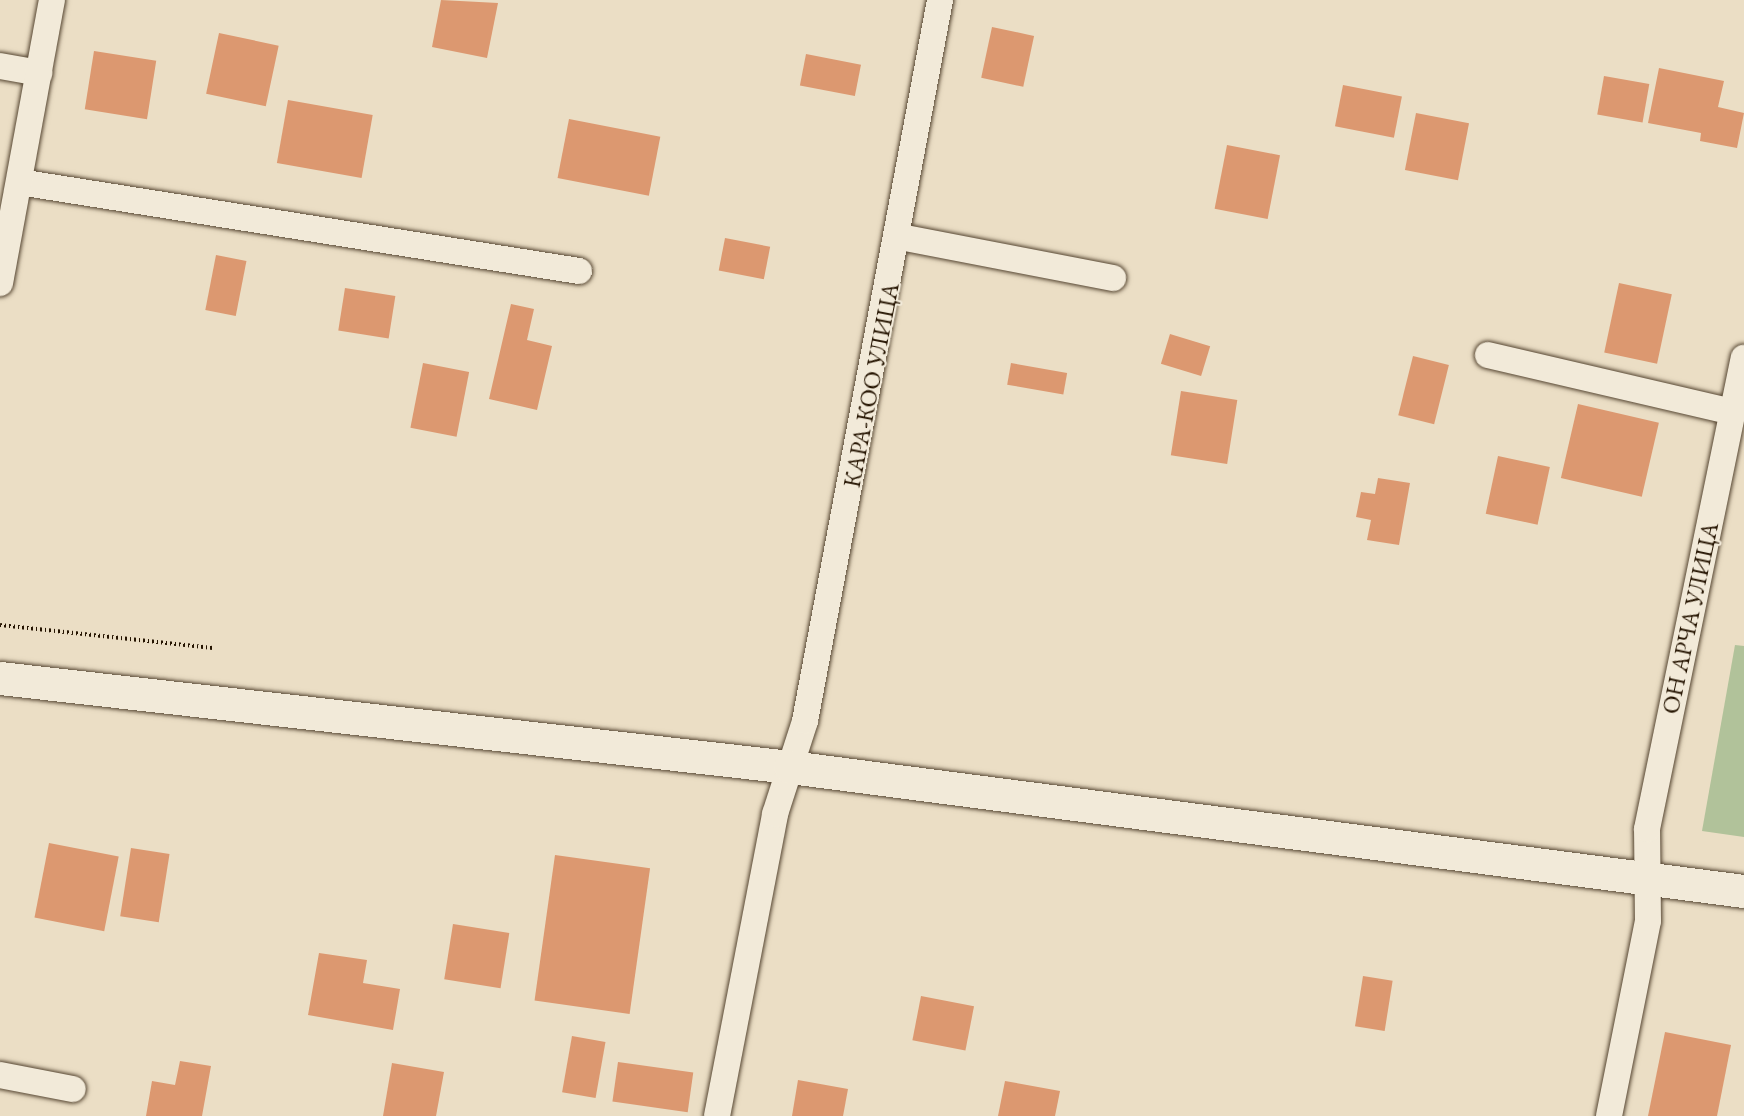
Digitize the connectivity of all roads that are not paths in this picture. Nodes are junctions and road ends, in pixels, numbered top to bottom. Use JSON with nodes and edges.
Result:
{"nodes":[{"id":1,"x":52,"y":0,"type":"edge"},
{"id":2,"x":940,"y":0,"type":"edge"},
{"id":3,"x":0,"y":66,"type":"edge"},
{"id":4,"x":39,"y":73,"type":"junction"},
{"id":5,"x":19,"y":182,"type":"junction"},
{"id":6,"x":900,"y":237,"type":"junction"},
{"id":7,"x":579,"y":271,"type":"dead end"},
{"id":8,"x":1113,"y":278,"type":"dead end"},
{"id":9,"x":0,"y":283,"type":"edge"},
{"id":10,"x":1488,"y":355,"type":"dead end"},
{"id":11,"x":1744,"y":358,"type":"edge"},
{"id":12,"x":1733,"y":412,"type":"junction"},
{"id":13,"x":0,"y":678,"type":"edge"},
{"id":14,"x":790,"y":767,"type":"junction"},
{"id":15,"x":1646,"y":879,"type":"junction"},
{"id":16,"x":1744,"y":891,"type":"edge"},
{"id":17,"x":0,"y":1075,"type":"edge"},
{"id":18,"x":73,"y":1089,"type":"dead end"},
{"id":19,"x":717,"y":1116,"type":"edge"},
{"id":20,"x":1609,"y":1116,"type":"edge"}],
"edges":[{"from":1,"to":4,"type":"street"},
{"from":2,"to":6,"type":"street","name":"КАРА-КОО УЛИЦА"},
{"from":3,"to":4,"type":"street"},
{"from":4,"to":5,"type":"street"},
{"from":5,"to":7,"type":"street"},
{"from":5,"to":9,"type":"street"},
{"from":6,"to":8,"type":"street"},
{"from":6,"to":14,"type":"street","name":"КАРА-КОО УЛИЦА"},
{"from":10,"to":12,"type":"street"},
{"from":11,"to":12,"type":"street","name":"ОН АРЧА УЛИЦА"},
{"from":12,"to":15,"type":"street","name":"ОН АРЧА УЛИЦА"},
{"from":13,"to":14,"type":"street"},
{"from":14,"to":15,"type":"street"},
{"from":14,"to":19,"type":"street","name":"КАРА-КОО УЛИЦА"},
{"from":15,"to":16,"type":"street"},
{"from":15,"to":20,"type":"street","name":"ОН АРЧА УЛИЦА"},
{"from":17,"to":18,"type":"street"}]}
